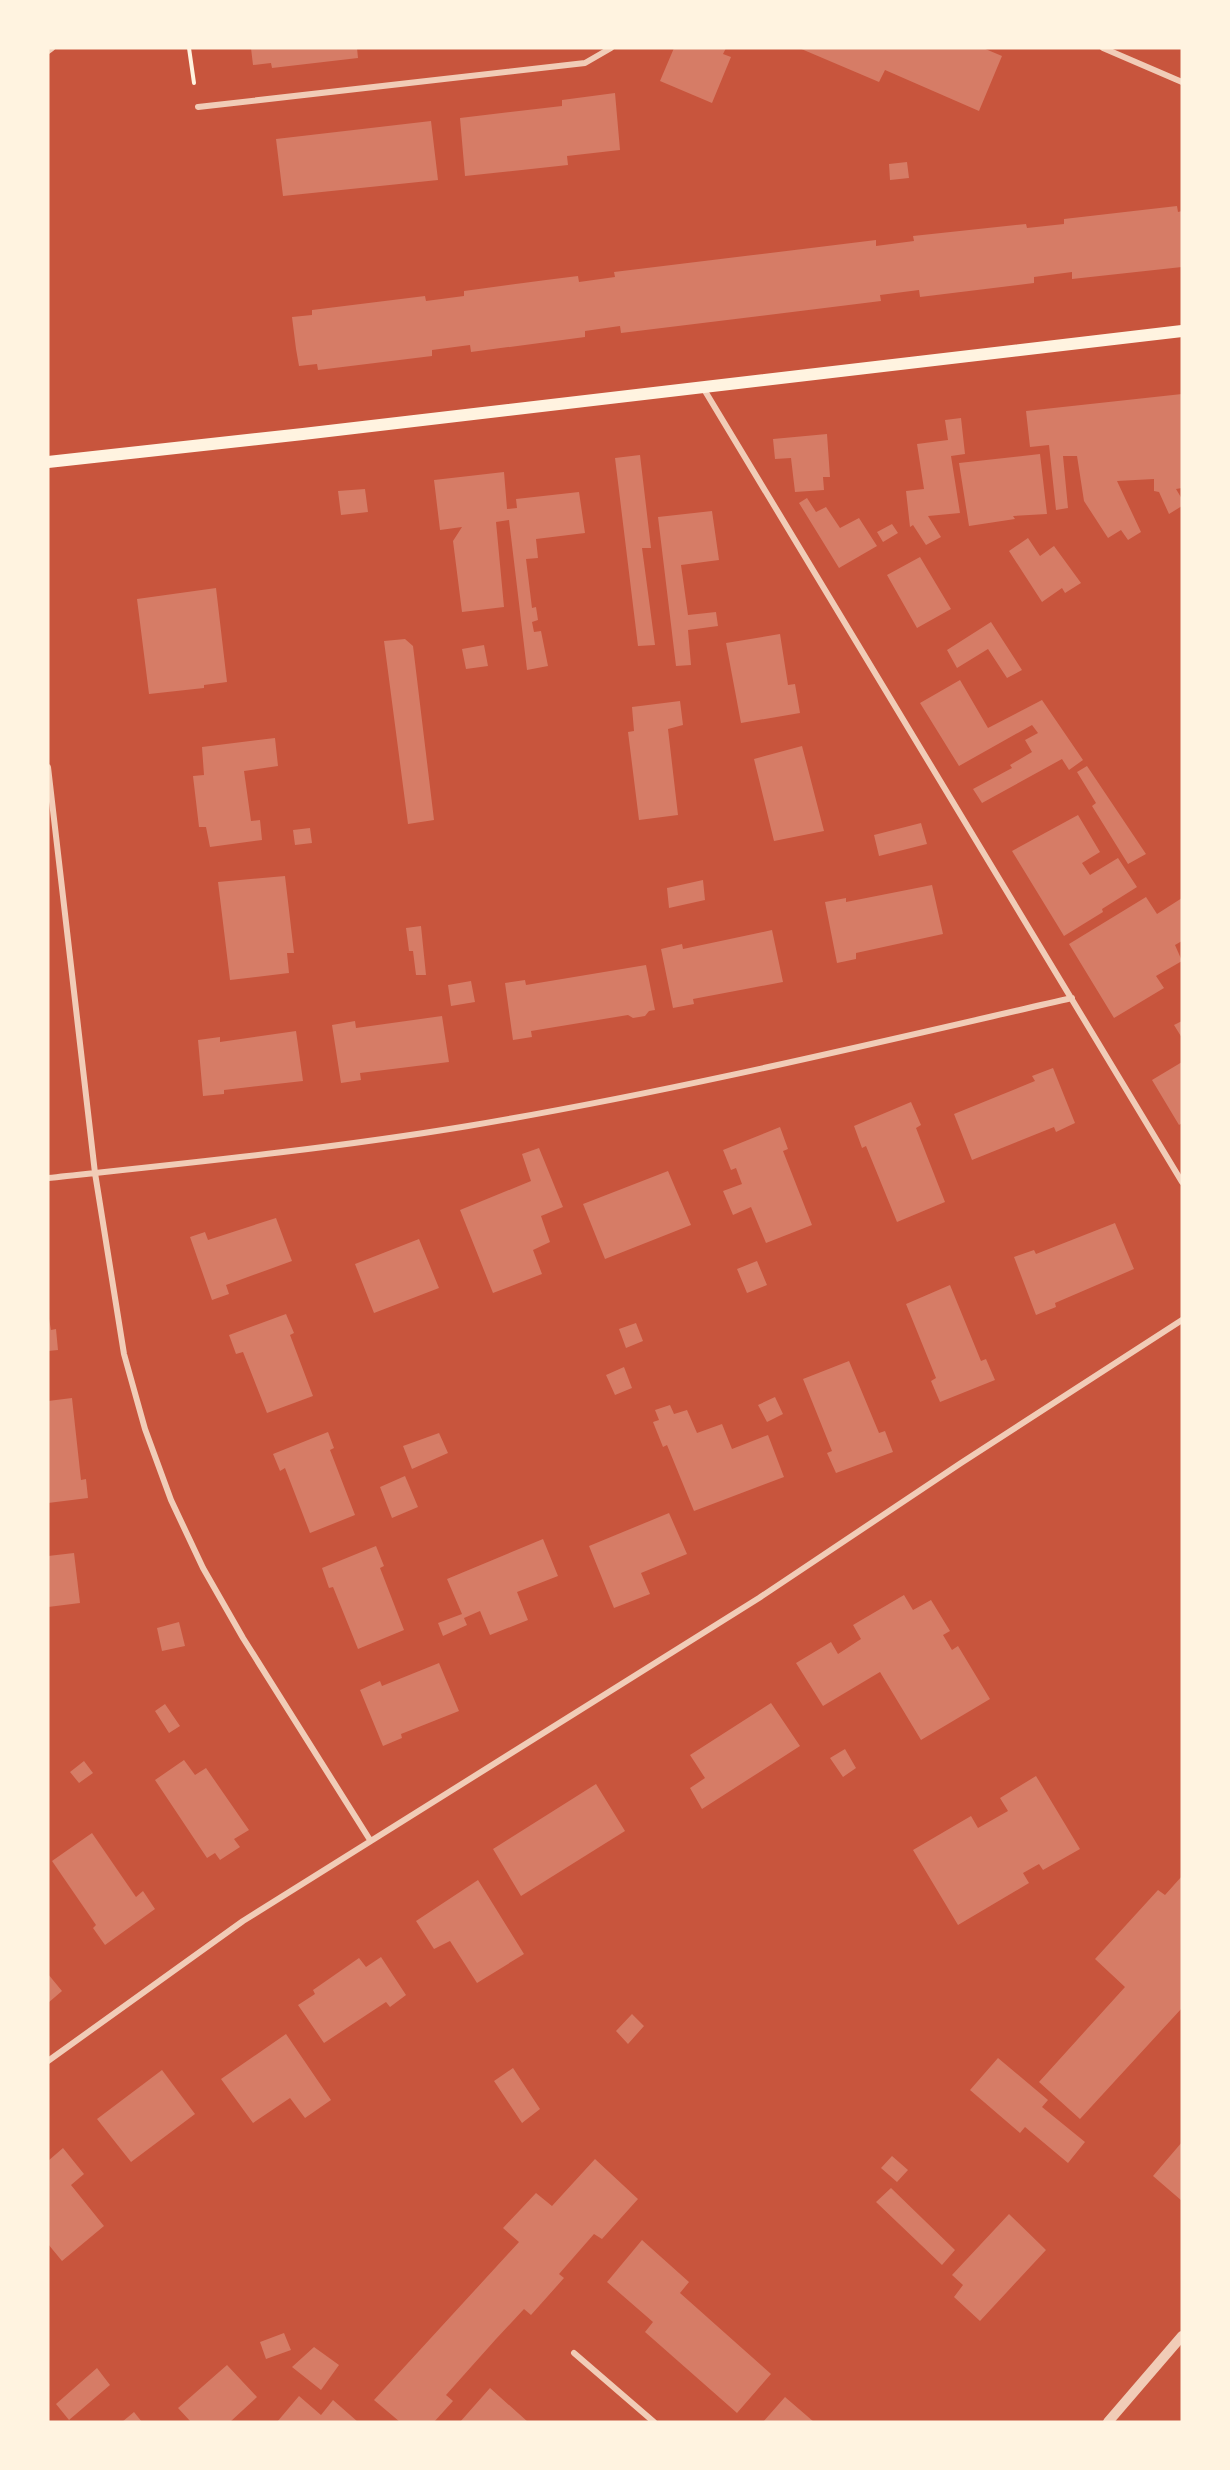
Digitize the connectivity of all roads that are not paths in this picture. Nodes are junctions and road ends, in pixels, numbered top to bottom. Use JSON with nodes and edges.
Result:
{"nodes":[{"id":1,"x":52,"y":48,"type":"edge"},
{"id":2,"x":611,"y":48,"type":"edge"},
{"id":3,"x":1103,"y":48,"type":"edge"},
{"id":4,"x":48,"y":51,"type":"edge"},
{"id":5,"x":1182,"y":82,"type":"edge"},
{"id":6,"x":198,"y":107,"type":"road end"},
{"id":7,"x":1182,"y":331,"type":"edge"},
{"id":8,"x":702,"y":386,"type":"junction"},
{"id":9,"x":48,"y":462,"type":"edge"},
{"id":10,"x":48,"y":767,"type":"edge"},
{"id":11,"x":1072,"y":998,"type":"junction"},
{"id":12,"x":95,"y":1173,"type":"junction"},
{"id":13,"x":48,"y":1178,"type":"edge"},
{"id":14,"x":1182,"y":1182,"type":"edge"},
{"id":15,"x":1182,"y":1320,"type":"edge"},
{"id":16,"x":370,"y":1840,"type":"junction"},
{"id":17,"x":48,"y":2061,"type":"edge"},
{"id":18,"x":1182,"y":2336,"type":"edge"},
{"id":19,"x":574,"y":2353,"type":"dead end"},
{"id":20,"x":654,"y":2422,"type":"edge"},
{"id":21,"x":1108,"y":2422,"type":"edge"}],
"edges":[{"from":1,"to":4,"type":"street"},
{"from":2,"to":6,"type":"street"},
{"from":3,"to":5,"type":"street"},
{"from":7,"to":8,"type":"main road"},
{"from":8,"to":9,"type":"main road"},
{"from":8,"to":11,"type":"street"},
{"from":10,"to":12,"type":"street"},
{"from":11,"to":12,"type":"street"},
{"from":11,"to":14,"type":"street"},
{"from":12,"to":13,"type":"street"},
{"from":12,"to":16,"type":"street"},
{"from":15,"to":16,"type":"street"},
{"from":16,"to":17,"type":"street"},
{"from":18,"to":21,"type":"street"},
{"from":19,"to":20,"type":"street"}]}
